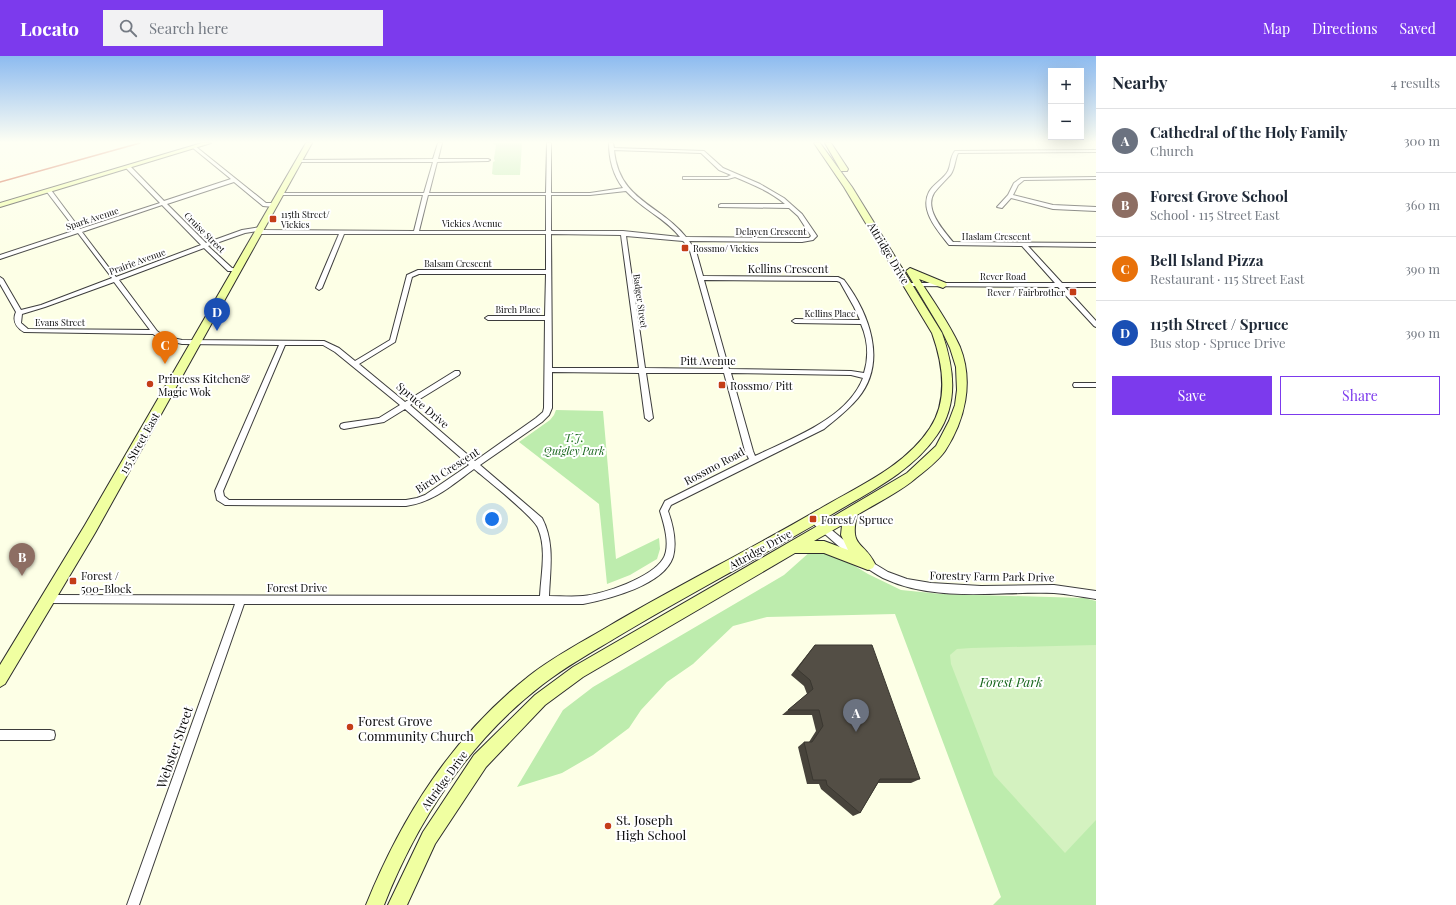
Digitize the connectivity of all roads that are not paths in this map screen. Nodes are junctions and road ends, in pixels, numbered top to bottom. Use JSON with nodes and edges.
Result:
{"nodes":[{"id":1,"x":77,"y":183,"type":"edge"},
{"id":2,"x":144,"y":183,"type":"edge"},
{"id":3,"x":226,"y":183,"type":"edge"},
{"id":4,"x":237,"y":183,"type":"edge"},
{"id":5,"x":287,"y":183,"type":"edge"},
{"id":6,"x":429,"y":183,"type":"edge"},
{"id":7,"x":548,"y":183,"type":"edge"},
{"id":8,"x":623,"y":183,"type":"edge"},
{"id":9,"x":751,"y":183,"type":"edge"},
{"id":10,"x":845,"y":183,"type":"edge"},
{"id":11,"x":854,"y":183,"type":"edge"},
{"id":12,"x":940,"y":183,"type":"edge"},
{"id":13,"x":1018,"y":183,"type":"edge"},
{"id":14,"x":627,"y":189,"type":"junction"},
{"id":15,"x":49,"y":191,"type":"junction"},
{"id":16,"x":280,"y":194,"type":"junction"},
{"id":17,"x":426,"y":194,"type":"junction"},
{"id":18,"x":548,"y":194,"type":"junction"},
{"id":19,"x":1010,"y":196,"type":"junction"},
{"id":20,"x":164,"y":203,"type":"junction"},
{"id":21,"x":0,"y":205,"type":"edge"},
{"id":22,"x":274,"y":205,"type":"junction"},
{"id":23,"x":721,"y":206,"type":"dead end"},
{"id":24,"x":791,"y":206,"type":"junction"},
{"id":25,"x":1000,"y":207,"type":"dead end"},
{"id":26,"x":1096,"y":209,"type":"edge"},
{"id":27,"x":79,"y":231,"type":"junction"},
{"id":28,"x":260,"y":231,"type":"junction"},
{"id":29,"x":342,"y":232,"type":"junction"},
{"id":30,"x":416,"y":232,"type":"junction"},
{"id":31,"x":548,"y":232,"type":"junction"},
{"id":32,"x":623,"y":233,"type":"junction"},
{"id":33,"x":684,"y":239,"type":"junction"},
{"id":34,"x":1023,"y":244,"type":"junction"},
{"id":35,"x":1096,"y":245,"type":"edge"},
{"id":36,"x":205,"y":246,"type":"junction"},
{"id":37,"x":0,"y":257,"type":"edge"},
{"id":38,"x":905,"y":264,"type":"junction"},
{"id":39,"x":238,"y":270,"type":"junction"},
{"id":40,"x":548,"y":272,"type":"junction"},
{"id":41,"x":702,"y":278,"type":"junction"},
{"id":42,"x":116,"y":279,"type":"junction"},
{"id":43,"x":0,"y":280,"type":"edge"},
{"id":44,"x":914,"y":285,"type":"junction"},
{"id":45,"x":943,"y":285,"type":"junction"},
{"id":46,"x":1096,"y":285,"type":"edge"},
{"id":47,"x":1060,"y":286,"type":"junction"},
{"id":48,"x":319,"y":288,"type":"dead end"},
{"id":49,"x":930,"y":303,"type":"junction"},
{"id":50,"x":19,"y":312,"type":"junction"},
{"id":51,"x":488,"y":318,"type":"dead end"},
{"id":52,"x":548,"y":318,"type":"junction"},
{"id":53,"x":795,"y":321,"type":"dead end"},
{"id":54,"x":865,"y":322,"type":"junction"},
{"id":55,"x":1096,"y":325,"type":"edge"},
{"id":56,"x":155,"y":332,"type":"junction"},
{"id":57,"x":197,"y":342,"type":"junction"},
{"id":58,"x":283,"y":342,"type":"junction"},
{"id":59,"x":355,"y":364,"type":"junction"},
{"id":60,"x":548,"y":370,"type":"junction"},
{"id":61,"x":642,"y":370,"type":"junction"},
{"id":62,"x":727,"y":371,"type":"junction"},
{"id":63,"x":457,"y":373,"type":"dead end"},
{"id":64,"x":867,"y":376,"type":"junction"},
{"id":65,"x":1076,"y":385,"type":"dead end"},
{"id":66,"x":1096,"y":385,"type":"edge"},
{"id":67,"x":404,"y":406,"type":"junction"},
{"id":68,"x":649,"y":418,"type":"dead end"},
{"id":69,"x":344,"y":426,"type":"dead end"},
{"id":70,"x":753,"y":459,"type":"junction"},
{"id":71,"x":476,"y":465,"type":"junction"},
{"id":72,"x":851,"y":513,"type":"junction"},
{"id":73,"x":813,"y":519,"type":"junction"},
{"id":74,"x":824,"y":529,"type":"junction"},
{"id":75,"x":791,"y":547,"type":"junction"},
{"id":76,"x":868,"y":564,"type":"junction"},
{"id":77,"x":1096,"y":595,"type":"edge"},
{"id":78,"x":49,"y":599,"type":"junction"},
{"id":79,"x":241,"y":599,"type":"junction"},
{"id":80,"x":544,"y":599,"type":"junction"},
{"id":81,"x":0,"y":679,"type":"edge"},
{"id":82,"x":0,"y":735,"type":"edge"},
{"id":83,"x":50,"y":735,"type":"dead end"},
{"id":84,"x":134,"y":905,"type":"edge"},
{"id":85,"x":375,"y":905,"type":"edge"},
{"id":86,"x":397,"y":905,"type":"edge"}],
"edges":[{"from":1,"to":15,"type":"main road"},
{"from":2,"to":20,"type":"street","name":"Cruise Street"},
{"from":3,"to":20,"type":"street","name":"Spark Avenue"},
{"from":4,"to":22,"type":"street"},
{"from":5,"to":16,"type":"main road","name":"115 Street East"},
{"from":6,"to":17,"type":"street"},
{"from":7,"to":18,"type":"street","name":"Birch Crescent"},
{"from":8,"to":14,"type":"street","name":"Rossmo Road"},
{"from":9,"to":24,"type":"street","name":"Delayen Crescent"},
{"from":10,"to":44,"type":"main road","name":"Attridge Drive"},
{"from":11,"to":38,"type":"main road","name":"Attridge Drive"},
{"from":12,"to":34,"type":"street","name":"Haslam Crescent"},
{"from":13,"to":19,"type":"street"},
{"from":14,"to":18,"type":"street"},
{"from":14,"to":33,"type":"street","name":"Rossmo Road"},
{"from":15,"to":21,"type":"main road"},
{"from":15,"to":27,"type":"street"},
{"from":16,"to":17,"type":"street"},
{"from":16,"to":22,"type":"main road","name":"115 Street East"},
{"from":17,"to":18,"type":"street"},
{"from":17,"to":30,"type":"street"},
{"from":18,"to":31,"type":"street","name":"Birch Crescent"},
{"from":19,"to":25,"type":"street"},
{"from":19,"to":26,"type":"street"},
{"from":20,"to":27,"type":"street","name":"Spark Avenue"},
{"from":20,"to":36,"type":"street","name":"Cruise Street"},
{"from":22,"to":28,"type":"main road","name":"115 Street East"},
{"from":23,"to":24,"type":"street"},
{"from":24,"to":33,"type":"street","name":"Delayen Crescent"},
{"from":27,"to":37,"type":"street","name":"Spark Avenue"},
{"from":27,"to":42,"type":"street"},
{"from":28,"to":29,"type":"street","name":"Vickies Avenue"},
{"from":28,"to":36,"type":"street","name":"Prairie Avenue"},
{"from":28,"to":39,"type":"main road","name":"115 Street East"},
{"from":29,"to":30,"type":"street","name":"Vickies Avenue"},
{"from":29,"to":48,"type":"street"},
{"from":30,"to":31,"type":"street","name":"Vickies Avenue"},
{"from":31,"to":32,"type":"street","name":"Vickies Avenue"},
{"from":31,"to":40,"type":"street","name":"Birch Crescent"},
{"from":32,"to":33,"type":"street","name":"Vickies Avenue"},
{"from":32,"to":61,"type":"street","name":"Badger Street"},
{"from":33,"to":41,"type":"street","name":"Rossmo Road"},
{"from":34,"to":35,"type":"street","name":"Haslam Crescent"},
{"from":34,"to":47,"type":"street"},
{"from":36,"to":39,"type":"street","name":"Cruise Street"},
{"from":36,"to":42,"type":"street","name":"Prairie Avenue"},
{"from":38,"to":44,"type":"main road","name":"Attridge Drive"},
{"from":38,"to":45,"type":"main road"},
{"from":39,"to":57,"type":"main road","name":"115 Street East"},
{"from":40,"to":52,"type":"street","name":"Birch Crescent"},
{"from":40,"to":59,"type":"street","name":"Balsam Crescent"},
{"from":41,"to":54,"type":"street","name":"Kellins Crescent"},
{"from":41,"to":62,"type":"street","name":"Rossmo Road"},
{"from":42,"to":50,"type":"street","name":"Prairie Avenue"},
{"from":42,"to":56,"type":"street"},
{"from":43,"to":50,"type":"street","name":"Evans Street"},
{"from":44,"to":45,"type":"street","name":"Rever Road"},
{"from":44,"to":49,"type":"main road","name":"Attridge Drive"},
{"from":44,"to":73,"type":"main road","name":"Attridge Drive"},
{"from":45,"to":47,"type":"street","name":"Rever Road"},
{"from":45,"to":49,"type":"main road"},
{"from":46,"to":47,"type":"street","name":"Rever Road"},
{"from":47,"to":55,"type":"street"},
{"from":49,"to":72,"type":"main road","name":"Attridge Drive"},
{"from":50,"to":56,"type":"street","name":"Evans Street"},
{"from":51,"to":52,"type":"street","name":"Birch Place"},
{"from":52,"to":60,"type":"street","name":"Birch Crescent"},
{"from":53,"to":54,"type":"street","name":"Kellins Place"},
{"from":54,"to":64,"type":"street","name":"Kellins Crescent"},
{"from":56,"to":57,"type":"street","name":"Spruce Drive"},
{"from":57,"to":58,"type":"street","name":"Spruce Drive"},
{"from":57,"to":78,"type":"main road","name":"115 Street East"},
{"from":58,"to":59,"type":"street","name":"Spruce Drive"},
{"from":58,"to":71,"type":"street","name":"Birch Crescent"},
{"from":59,"to":67,"type":"street","name":"Spruce Drive"},
{"from":60,"to":61,"type":"street","name":"Pitt Avenue"},
{"from":60,"to":71,"type":"street","name":"Birch Crescent"},
{"from":61,"to":62,"type":"street","name":"Pitt Avenue"},
{"from":61,"to":68,"type":"street","name":"Badger Street"},
{"from":62,"to":64,"type":"street","name":"Pitt Avenue"},
{"from":62,"to":70,"type":"street","name":"Rossmo Road"},
{"from":63,"to":67,"type":"street"},
{"from":64,"to":70,"type":"street","name":"Kellins Crescent"},
{"from":65,"to":66,"type":"street"},
{"from":67,"to":69,"type":"street"},
{"from":67,"to":71,"type":"street","name":"Spruce Drive"},
{"from":70,"to":80,"type":"street","name":"Rossmo Road"},
{"from":71,"to":80,"type":"street","name":"Spruce Drive"},
{"from":72,"to":74,"type":"main road","name":"Attridge Drive"},
{"from":72,"to":76,"type":"main road"},
{"from":73,"to":74,"type":"street","name":"Forestry Farm Park Drive"},
{"from":73,"to":85,"type":"main road","name":"Attridge Drive"},
{"from":74,"to":75,"type":"main road","name":"Attridge Drive"},
{"from":74,"to":76,"type":"street","name":"Forestry Farm Park Drive"},
{"from":75,"to":76,"type":"main road"},
{"from":75,"to":86,"type":"main road","name":"Attridge Drive"},
{"from":76,"to":77,"type":"street","name":"Forestry Farm Park Drive"},
{"from":78,"to":79,"type":"street","name":"Forest Drive"},
{"from":78,"to":81,"type":"main road","name":"115 Street East"},
{"from":79,"to":80,"type":"street","name":"Forest Drive"},
{"from":79,"to":84,"type":"street","name":"Webster Street"},
{"from":82,"to":83,"type":"street"}]}
